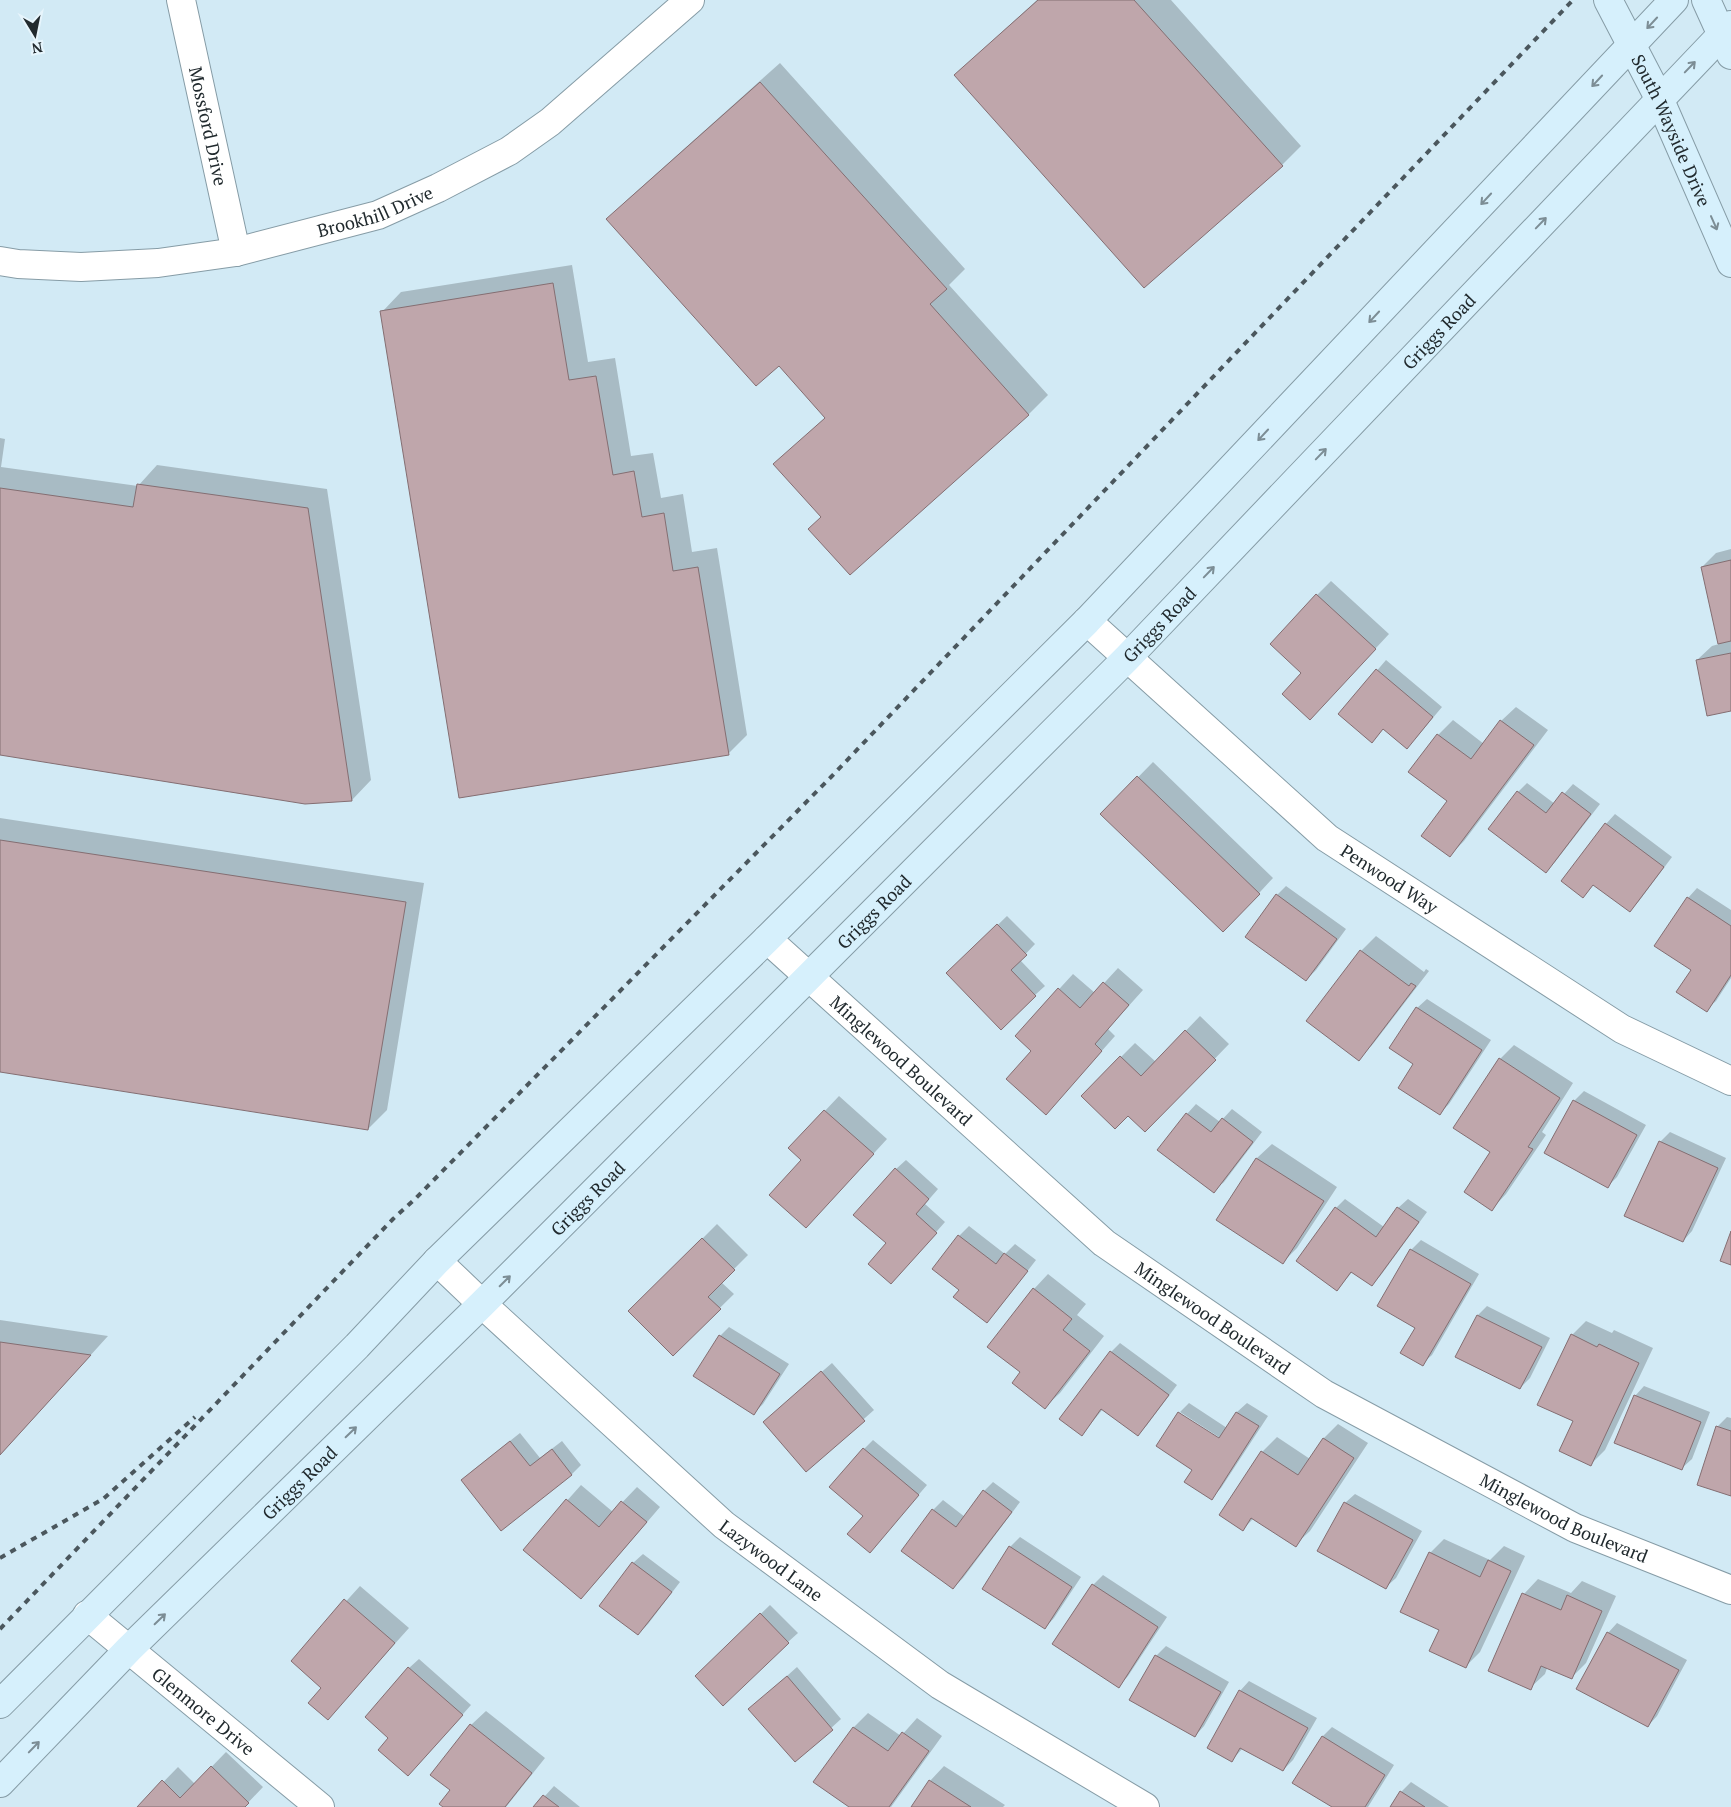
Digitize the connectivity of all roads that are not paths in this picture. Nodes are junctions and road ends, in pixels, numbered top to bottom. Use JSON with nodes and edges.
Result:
{"nodes":[{"id":1,"x":181,"y":0,"type":"edge"},
{"id":2,"x":690,"y":0,"type":"edge"},
{"id":3,"x":1608,"y":0,"type":"edge"},
{"id":4,"x":1674,"y":0,"type":"edge"},
{"id":5,"x":1706,"y":0,"type":"edge"},
{"id":6,"x":1728,"y":38,"type":"edge"},
{"id":7,"x":1631,"y":46,"type":"junction"},
{"id":8,"x":1659,"y":98,"type":"junction"},
{"id":9,"x":236,"y":252,"type":"junction"},
{"id":10,"x":0,"y":261,"type":"edge"},
{"id":11,"x":1731,"y":263,"type":"edge"},
{"id":12,"x":1087,"y":621,"type":"junction"},
{"id":13,"x":1127,"y":658,"type":"junction"},
{"id":14,"x":767,"y":939,"type":"junction"},
{"id":15,"x":808,"y":976,"type":"junction"},
{"id":16,"x":1731,"y":1081,"type":"edge"},
{"id":17,"x":437,"y":1261,"type":"junction"},
{"id":18,"x":482,"y":1304,"type":"junction"},
{"id":19,"x":1731,"y":1590,"type":"edge"},
{"id":20,"x":87,"y":1615,"type":"junction"},
{"id":21,"x":129,"y":1649,"type":"junction"},
{"id":22,"x":0,"y":1704,"type":"edge"},
{"id":23,"x":0,"y":1783,"type":"edge"},
{"id":24,"x":320,"y":1807,"type":"edge"},
{"id":25,"x":1145,"y":1807,"type":"edge"}],
"edges":[{"from":1,"to":9,"type":"street","name":"Mossford Drive"},
{"from":2,"to":9,"type":"street","name":"Brookhill Drive"},
{"from":3,"to":7,"type":"main road","name":"South Wayside Drive"},
{"from":4,"to":7,"type":"main road","one_way":true},
{"from":5,"to":6,"type":"main road"},
{"from":8,"to":6,"type":"main road","name":"Griggs Road","one_way":true},
{"from":7,"to":8,"type":"main road","name":"South Wayside Drive"},
{"from":7,"to":12,"type":"main road","one_way":true},
{"from":8,"to":11,"type":"main road","name":"South Wayside Drive","one_way":true},
{"from":13,"to":8,"type":"main road","name":"Griggs Road","one_way":true},
{"from":9,"to":10,"type":"street","name":"Brookhill Drive"},
{"from":12,"to":13,"type":"street","name":"Penwood Way"},
{"from":12,"to":14,"type":"main road"},
{"from":13,"to":15,"type":"main road","name":"Griggs Road"},
{"from":13,"to":16,"type":"street","name":"Penwood Way"},
{"from":14,"to":15,"type":"street","name":"Minglewood Boulevard"},
{"from":14,"to":17,"type":"main road"},
{"from":18,"to":15,"type":"main road","name":"Griggs Road","one_way":true},
{"from":15,"to":19,"type":"street","name":"Minglewood Boulevard"},
{"from":17,"to":18,"type":"street","name":"Lazywood Lane"},
{"from":17,"to":20,"type":"main road"},
{"from":21,"to":18,"type":"main road","name":"Griggs Road","one_way":true},
{"from":18,"to":25,"type":"street","name":"Lazywood Lane"},
{"from":20,"to":21,"type":"street","name":"Glenmore Drive"},
{"from":20,"to":22,"type":"main road"},
{"from":23,"to":21,"type":"main road","name":"Griggs Road","one_way":true},
{"from":21,"to":24,"type":"street","name":"Glenmore Drive"}]}
